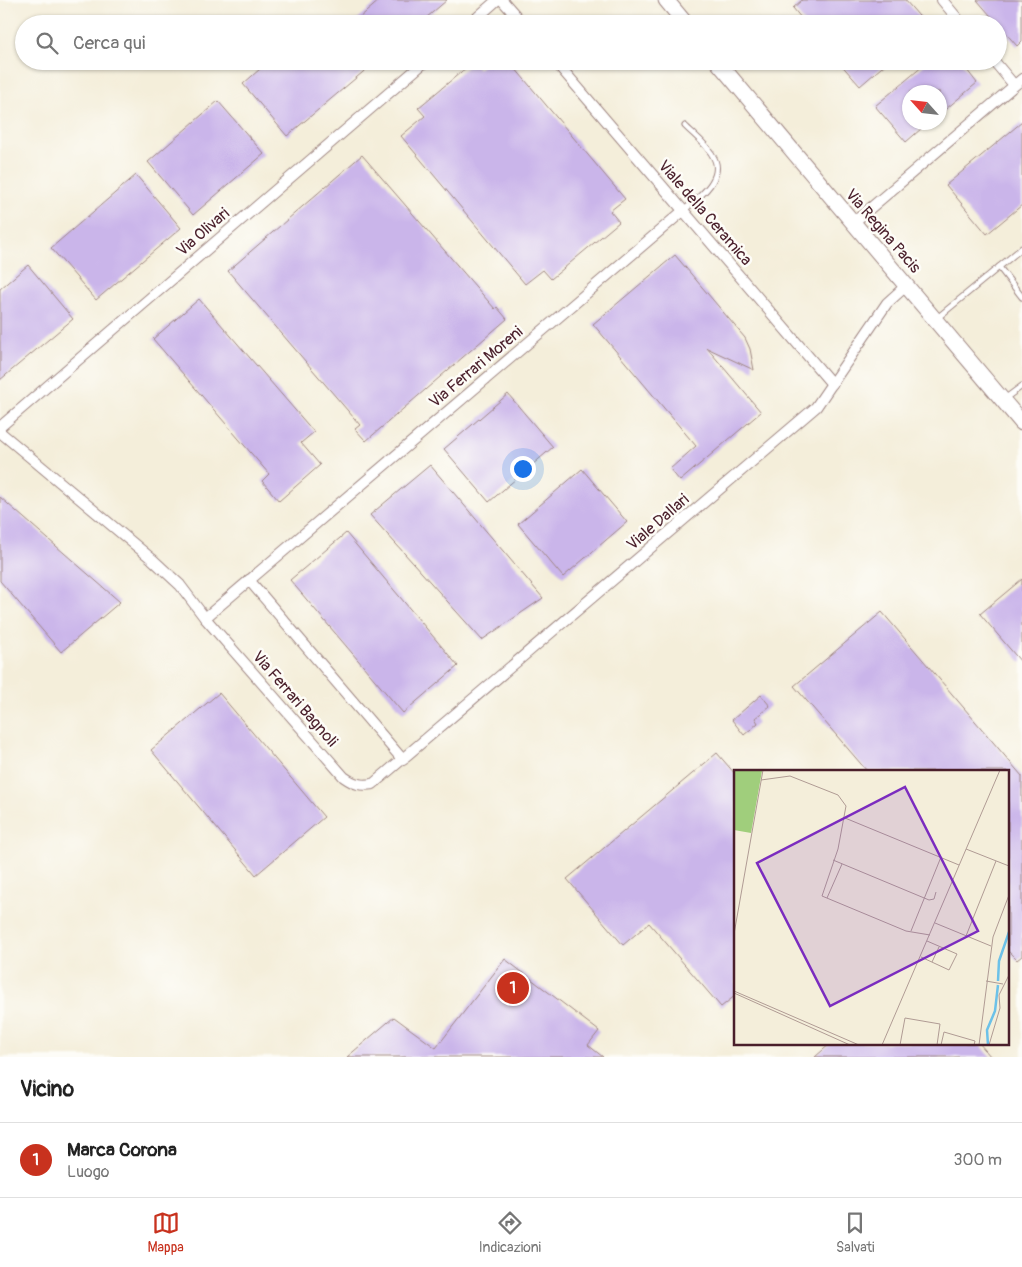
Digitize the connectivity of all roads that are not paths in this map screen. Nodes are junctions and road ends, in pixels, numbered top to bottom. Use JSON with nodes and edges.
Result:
{"nodes":[{"id":1,"x":497,"y":0,"type":"edge"},
{"id":2,"x":502,"y":0,"type":"edge"},
{"id":3,"x":666,"y":0,"type":"edge"},
{"id":4,"x":942,"y":0,"type":"edge"},
{"id":5,"x":480,"y":15,"type":"edge"},
{"id":6,"x":515,"y":15,"type":"edge"},
{"id":7,"x":678,"y":15,"type":"edge"},
{"id":8,"x":954,"y":15,"type":"edge"},
{"id":9,"x":415,"y":70,"type":"edge"},
{"id":10,"x":563,"y":70,"type":"edge"},
{"id":11,"x":725,"y":70,"type":"edge"},
{"id":12,"x":1004,"y":70,"type":"edge"},
{"id":13,"x":1018,"y":82,"type":"edge"},
{"id":14,"x":685,"y":126,"type":"dead end"},
{"id":15,"x":683,"y":211,"type":"junction"},
{"id":16,"x":853,"y":223,"type":"junction"},
{"id":17,"x":1022,"y":248,"type":"edge"},
{"id":18,"x":999,"y":267,"type":"junction"},
{"id":19,"x":907,"y":285,"type":"junction"},
{"id":20,"x":1022,"y":297,"type":"edge"},
{"id":21,"x":935,"y":319,"type":"junction"},
{"id":22,"x":832,"y":384,"type":"junction"},
{"id":23,"x":1022,"y":386,"type":"edge"},
{"id":24,"x":1003,"y":400,"type":"junction"},
{"id":25,"x":1022,"y":423,"type":"edge"},
{"id":26,"x":0,"y":426,"type":"edge"},
{"id":27,"x":0,"y":432,"type":"edge"},
{"id":28,"x":249,"y":580,"type":"junction"},
{"id":29,"x":204,"y":618,"type":"junction"},
{"id":30,"x":403,"y":760,"type":"junction"}],
"edges":[{"from":1,"to":5,"type":"street"},
{"from":2,"to":6,"type":"street"},
{"from":3,"to":7,"type":"street"},
{"from":4,"to":8,"type":"street"},
{"from":9,"to":26,"type":"street","name":"Via Olivari"},
{"from":10,"to":15,"type":"street","name":"Viale della Ceramica"},
{"from":11,"to":16,"type":"street","name":"Via Regina Pacis"},
{"from":12,"to":13,"type":"street"},
{"from":13,"to":16,"type":"street"},
{"from":14,"to":15,"type":"lane","name":"Via Ferrari Moreni"},
{"from":15,"to":22,"type":"street","name":"Viale della Ceramica"},
{"from":15,"to":28,"type":"street","name":"Via Ferrari Moreni"},
{"from":16,"to":19,"type":"street","name":"Via Regina Pacis"},
{"from":17,"to":18,"type":"lane"},
{"from":18,"to":20,"type":"lane"},
{"from":18,"to":21,"type":"lane"},
{"from":19,"to":21,"type":"street","name":"Via Regina Pacis"},
{"from":19,"to":22,"type":"street","name":"Viale Dallari"},
{"from":21,"to":24,"type":"street","name":"Via Regina Pacis"},
{"from":22,"to":30,"type":"street","name":"Viale Dallari"},
{"from":23,"to":24,"type":"lane"},
{"from":24,"to":25,"type":"street","name":"Via Regina Pacis"},
{"from":27,"to":29,"type":"street","name":"Via Ferrari Bagnoli"},
{"from":28,"to":29,"type":"street","name":"Via Ferrari Moreni"},
{"from":28,"to":30,"type":"street"},
{"from":29,"to":30,"type":"street","name":"Via Ferrari Bagnoli"}]}
